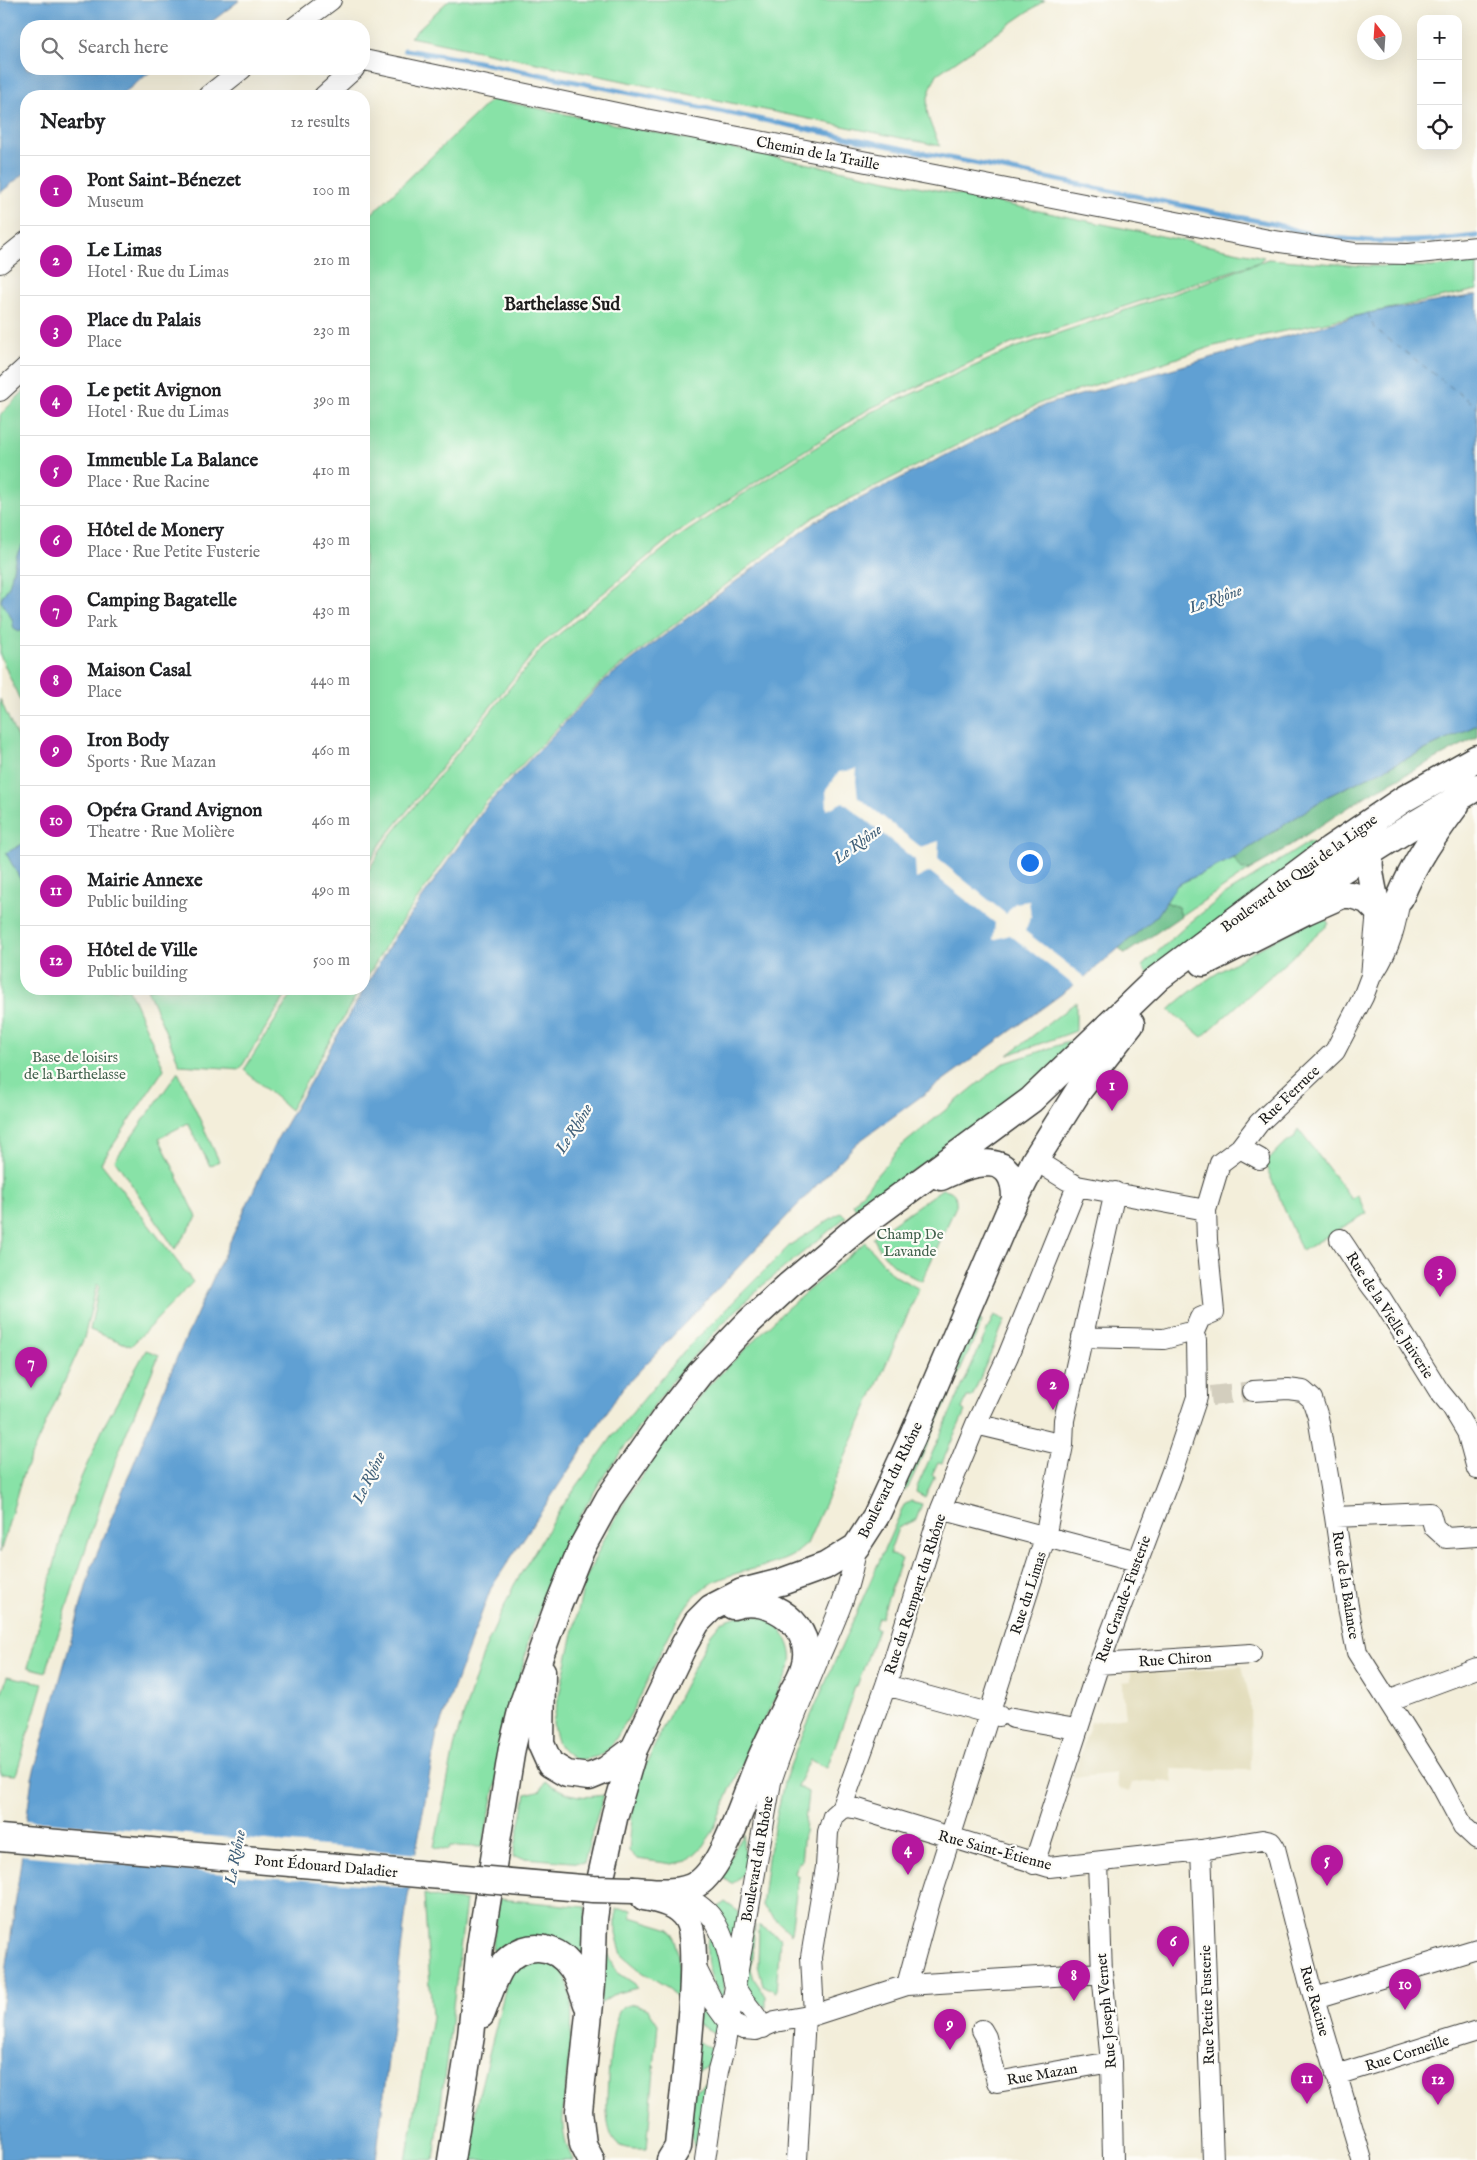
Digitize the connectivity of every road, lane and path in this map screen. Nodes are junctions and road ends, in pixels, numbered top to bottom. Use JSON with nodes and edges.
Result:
{"nodes":[{"id":1,"x":330,"y":0,"type":"edge"},
{"id":2,"x":304,"y":20,"type":"edge"},
{"id":3,"x":370,"y":61,"type":"edge"},
{"id":4,"x":234,"y":75,"type":"edge"},
{"id":5,"x":347,"y":75,"type":"edge"},
{"id":6,"x":216,"y":90,"type":"edge"},
{"id":7,"x":331,"y":90,"type":"edge"},
{"id":8,"x":20,"y":247,"type":"edge"},
{"id":9,"x":1477,"y":247,"type":"edge"},
{"id":10,"x":0,"y":263,"type":"edge"},
{"id":11,"x":20,"y":373,"type":"edge"},
{"id":12,"x":0,"y":391,"type":"edge"},
{"id":13,"x":1477,"y":758,"type":"edge"},
{"id":14,"x":1471,"y":790,"type":"edge"},
{"id":15,"x":1404,"y":799,"type":"junction"},
{"id":16,"x":1330,"y":849,"type":"junction"},
{"id":17,"x":1369,"y":853,"type":"junction"},
{"id":18,"x":1400,"y":898,"type":"junction"},
{"id":19,"x":1377,"y":910,"type":"junction"},
{"id":20,"x":1203,"y":963,"type":"junction"},
{"id":21,"x":1371,"y":976,"type":"junction"},
{"id":22,"x":1139,"y":1005,"type":"junction"},
{"id":23,"x":1233,"y":1154,"type":"junction"},
{"id":24,"x":1260,"y":1159,"type":"dead end"},
{"id":25,"x":1035,"y":1160,"type":"junction"},
{"id":26,"x":969,"y":1165,"type":"junction"},
{"id":27,"x":1072,"y":1183,"type":"junction"},
{"id":28,"x":1115,"y":1192,"type":"junction"},
{"id":29,"x":902,"y":1195,"type":"junction"},
{"id":30,"x":1015,"y":1200,"type":"junction"},
{"id":31,"x":1206,"y":1210,"type":"junction"},
{"id":32,"x":1349,"y":1240,"type":"dead end"},
{"id":33,"x":1193,"y":1334,"type":"junction"},
{"id":34,"x":1082,"y":1336,"type":"junction"},
{"id":35,"x":1253,"y":1391,"type":"tunnel mouth"},
{"id":36,"x":976,"y":1424,"type":"junction"},
{"id":37,"x":1063,"y":1444,"type":"junction"},
{"id":38,"x":1477,"y":1469,"type":"edge"},
{"id":39,"x":941,"y":1509,"type":"junction"},
{"id":40,"x":1335,"y":1517,"type":"junction"},
{"id":41,"x":1477,"y":1536,"type":"edge"},
{"id":42,"x":1045,"y":1538,"type":"junction"},
{"id":43,"x":856,"y":1547,"type":"junction"},
{"id":44,"x":1137,"y":1561,"type":"junction"},
{"id":45,"x":544,"y":1643,"type":"junction"},
{"id":46,"x":684,"y":1646,"type":"junction"},
{"id":47,"x":1251,"y":1654,"type":"dead end"},
{"id":48,"x":1099,"y":1664,"type":"junction"},
{"id":49,"x":1477,"y":1668,"type":"edge"},
{"id":50,"x":886,"y":1685,"type":"junction"},
{"id":51,"x":1388,"y":1701,"type":"junction"},
{"id":52,"x":1000,"y":1716,"type":"junction"},
{"id":53,"x":1076,"y":1729,"type":"junction"},
{"id":54,"x":634,"y":1749,"type":"junction"},
{"id":55,"x":841,"y":1808,"type":"junction"},
{"id":56,"x":0,"y":1838,"type":"edge"},
{"id":57,"x":951,"y":1838,"type":"junction"},
{"id":58,"x":1477,"y":1839,"type":"edge"},
{"id":59,"x":1271,"y":1842,"type":"joint"},
{"id":60,"x":1201,"y":1850,"type":"junction"},
{"id":61,"x":1098,"y":1862,"type":"junction"},
{"id":62,"x":1034,"y":1864,"type":"junction"},
{"id":63,"x":669,"y":1891,"type":"junction"},
{"id":64,"x":634,"y":1893,"type":"junction"},
{"id":65,"x":1477,"y":1949,"type":"edge"},
{"id":66,"x":694,"y":1964,"type":"junction"},
{"id":67,"x":1102,"y":1973,"type":"junction"},
{"id":68,"x":734,"y":1984,"type":"junction"},
{"id":69,"x":908,"y":1985,"type":"junction"},
{"id":70,"x":1322,"y":1996,"type":"junction"},
{"id":71,"x":588,"y":2007,"type":"junction"},
{"id":72,"x":810,"y":2016,"type":"junction"},
{"id":73,"x":728,"y":2022,"type":"junction"},
{"id":74,"x":769,"y":2025,"type":"junction"},
{"id":75,"x":982,"y":2030,"type":"dead end"},
{"id":76,"x":1477,"y":2031,"type":"edge"},
{"id":77,"x":471,"y":2036,"type":"junction"},
{"id":78,"x":1111,"y":2062,"type":"junction"},
{"id":79,"x":1336,"y":2075,"type":"junction"},
{"id":80,"x":591,"y":2158,"type":"edge"},
{"id":81,"x":451,"y":2160,"type":"edge"},
{"id":82,"x":670,"y":2160,"type":"edge"},
{"id":83,"x":705,"y":2160,"type":"edge"},
{"id":84,"x":797,"y":2160,"type":"edge"},
{"id":85,"x":1113,"y":2160,"type":"edge"},
{"id":86,"x":1213,"y":2160,"type":"edge"},
{"id":87,"x":1362,"y":2160,"type":"edge"}],
"edges":[{"from":1,"to":2,"type":"street"},
{"from":3,"to":9,"type":"street","name":"Chemin de la Traille"},
{"from":4,"to":6,"type":"street"},
{"from":5,"to":7,"type":"street"},
{"from":8,"to":10,"type":"street"},
{"from":11,"to":12,"type":"street"},
{"from":13,"to":15,"type":"main road","name":"Boulevard du Quai de la Ligne"},
{"from":14,"to":17,"type":"main road","name":"Boulevard du Quai de la Ligne"},
{"from":14,"to":18,"type":"main road"},
{"from":15,"to":16,"type":"main road","name":"Boulevard du Quai de la Ligne"},
{"from":15,"to":17,"type":"main road"},
{"from":16,"to":17,"type":"main road"},
{"from":16,"to":22,"type":"main road","name":"Boulevard du Quai de la Ligne"},
{"from":17,"to":18,"type":"main road"},
{"from":17,"to":19,"type":"main road"},
{"from":17,"to":20,"type":"main road","name":"Boulevard du Quai de la Ligne"},
{"from":18,"to":21,"type":"street","name":"Rue Ferruce"},
{"from":19,"to":20,"type":"main road"},
{"from":19,"to":21,"type":"street","name":"Rue Ferruce"},
{"from":20,"to":22,"type":"main road","name":"Boulevard du Quai de la Ligne"},
{"from":21,"to":23,"type":"street","name":"Rue Ferruce"},
{"from":22,"to":25,"type":"main road","name":"Boulevard du Rhône"},
{"from":22,"to":29,"type":"main road"},
{"from":23,"to":24,"type":"street"},
{"from":23,"to":31,"type":"street","name":"Rue Ferruce"},
{"from":25,"to":26,"type":"main road"},
{"from":25,"to":27,"type":"street"},
{"from":25,"to":30,"type":"main road","name":"Boulevard du Rhône"},
{"from":26,"to":29,"type":"main road"},
{"from":26,"to":30,"type":"main road"},
{"from":27,"to":28,"type":"street"},
{"from":27,"to":36,"type":"street","name":"Rue du Rempart du Rhône"},
{"from":28,"to":31,"type":"street"},
{"from":28,"to":34,"type":"street","name":"Rue du Limas"},
{"from":29,"to":45,"type":"main road"},
{"from":30,"to":43,"type":"main road","name":"Boulevard du Rhône"},
{"from":31,"to":33,"type":"street","name":"Rue Ferruce"},
{"from":32,"to":38,"type":"street","name":"Rue de la Vielle Juiverie"},
{"from":33,"to":34,"type":"street"},
{"from":33,"to":44,"type":"street","name":"Rue Grande-Fusterie"},
{"from":34,"to":37,"type":"street","name":"Rue du Limas"},
{"from":35,"to":40,"type":"street","name":"Rue de la Balance"},
{"from":36,"to":37,"type":"street"},
{"from":36,"to":39,"type":"street","name":"Rue du Rempart du Rhône"},
{"from":37,"to":42,"type":"street","name":"Rue du Limas"},
{"from":39,"to":42,"type":"street"},
{"from":39,"to":50,"type":"street","name":"Rue du Rempart du Rhône"},
{"from":40,"to":41,"type":"street"},
{"from":40,"to":51,"type":"street","name":"Rue de la Balance"},
{"from":42,"to":44,"type":"street"},
{"from":42,"to":52,"type":"street","name":"Rue du Limas"},
{"from":43,"to":46,"type":"main road"},
{"from":43,"to":68,"type":"street","name":"Boulevard du Rhône"},
{"from":44,"to":48,"type":"street","name":"Rue Grande-Fusterie"},
{"from":45,"to":54,"type":"main road"},
{"from":45,"to":77,"type":"main road"},
{"from":46,"to":54,"type":"main road"},
{"from":46,"to":63,"type":"main road"},
{"from":47,"to":48,"type":"street","name":"Rue Chiron"},
{"from":48,"to":53,"type":"street","name":"Rue Grande-Fusterie"},
{"from":49,"to":51,"type":"street"},
{"from":50,"to":52,"type":"street"},
{"from":50,"to":55,"type":"street","name":"Rue du Rempart du Rhône"},
{"from":51,"to":58,"type":"street","name":"Rue de la Balance"},
{"from":52,"to":53,"type":"street"},
{"from":52,"to":57,"type":"street","name":"Rue du Limas"},
{"from":53,"to":62,"type":"street","name":"Rue Grande-Fusterie"},
{"from":54,"to":71,"type":"main road"},
{"from":55,"to":57,"type":"street","name":"Rue Saint-Étienne"},
{"from":55,"to":72,"type":"street","name":"Rue du Rempart du Rhône"},
{"from":56,"to":64,"type":"main road","name":"Pont Édouard Daladier","bridge":true},
{"from":57,"to":62,"type":"street","name":"Rue Saint-Étienne"},
{"from":57,"to":69,"type":"street","name":"Rue du Limas"},
{"from":59,"to":60,"type":"street","name":"Rue Saint-Étienne"},
{"from":59,"to":70,"type":"street","name":"Rue Racine"},
{"from":60,"to":61,"type":"street","name":"Rue Saint-Étienne"},
{"from":60,"to":86,"type":"street","name":"Rue Petite Fusterie"},
{"from":61,"to":62,"type":"street","name":"Rue Saint-Étienne"},
{"from":61,"to":67,"type":"street","name":"Rue Joseph Vernet"},
{"from":63,"to":64,"type":"main road","name":"Pont Édouard Daladier"},
{"from":63,"to":68,"type":"street","name":"Pont Édouard Daladier"},
{"from":64,"to":66,"type":"main road","name":"Pont Édouard Daladier"},
{"from":65,"to":70,"type":"street"},
{"from":66,"to":73,"type":"street"},
{"from":66,"to":82,"type":"main road","name":"Pont Édouard Daladier"},
{"from":67,"to":69,"type":"street"},
{"from":67,"to":78,"type":"street","name":"Rue Joseph Vernet"},
{"from":68,"to":73,"type":"street","name":"Boulevard du Rhône"},
{"from":68,"to":74,"type":"street"},
{"from":69,"to":72,"type":"street"},
{"from":70,"to":79,"type":"street","name":"Rue Racine"},
{"from":71,"to":77,"type":"main road"},
{"from":71,"to":80,"type":"main road"},
{"from":72,"to":74,"type":"street"},
{"from":72,"to":84,"type":"street","name":"Rue du Rempart du Rhône"},
{"from":73,"to":74,"type":"street"},
{"from":73,"to":83,"type":"street","name":"Boulevard du Rhône"},
{"from":75,"to":78,"type":"street","name":"Rue Mazan"},
{"from":76,"to":79,"type":"street","name":"Rue Corneille"},
{"from":77,"to":81,"type":"main road"},
{"from":78,"to":85,"type":"street","name":"Rue Joseph Vernet"},
{"from":79,"to":87,"type":"street","name":"Rue Racine"}]}
